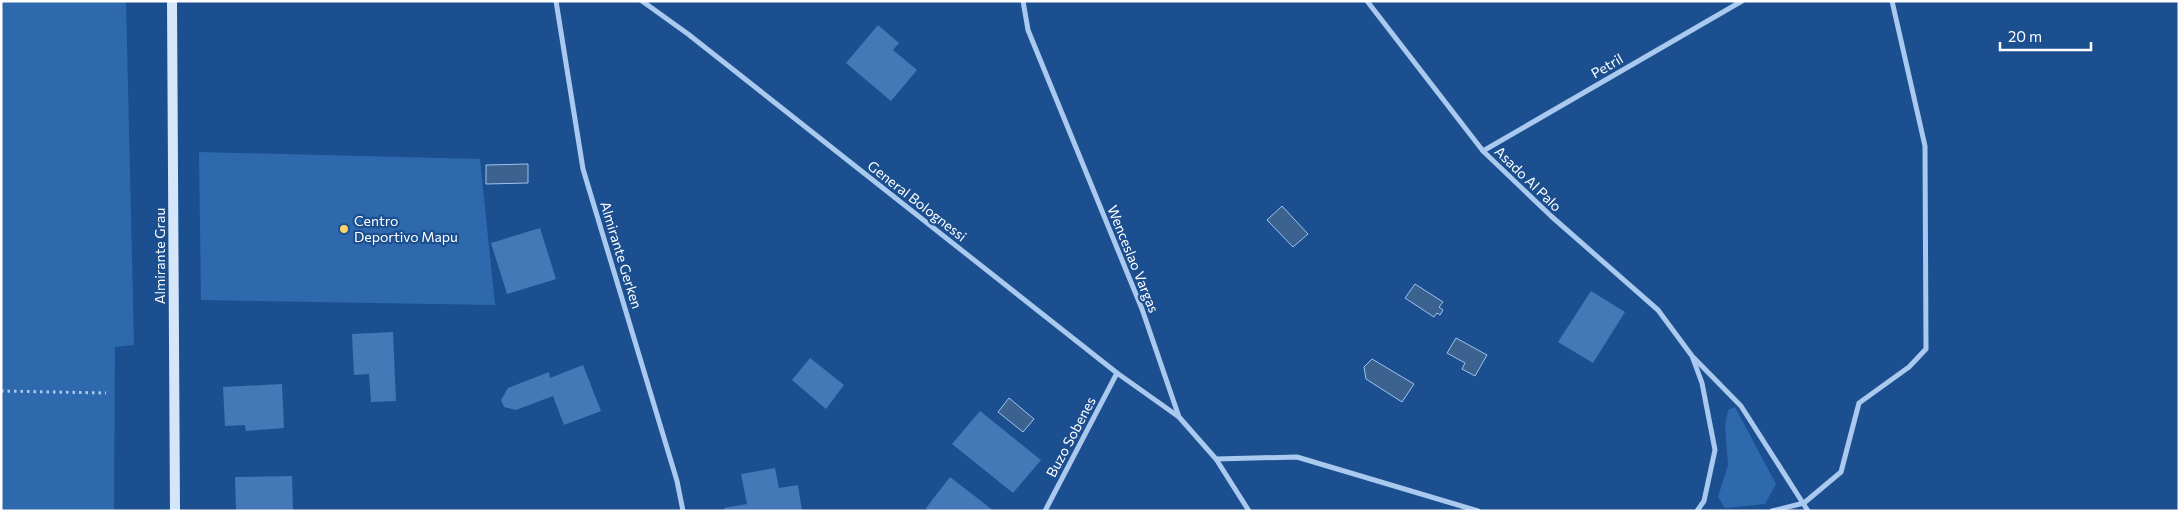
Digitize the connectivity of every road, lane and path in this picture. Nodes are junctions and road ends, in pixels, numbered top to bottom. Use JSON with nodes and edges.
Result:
{"nodes":[{"id":1,"x":172,"y":1,"type":"edge"},
{"id":2,"x":556,"y":1,"type":"edge"},
{"id":3,"x":642,"y":1,"type":"edge"},
{"id":4,"x":1023,"y":1,"type":"edge"},
{"id":5,"x":1367,"y":1,"type":"edge"},
{"id":6,"x":1742,"y":1,"type":"edge"},
{"id":7,"x":1892,"y":1,"type":"edge"},
{"id":8,"x":1483,"y":151,"type":"junction"},
{"id":9,"x":1692,"y":356,"type":"junction"},
{"id":10,"x":1117,"y":373,"type":"junction"},
{"id":11,"x":1,"y":391,"type":"edge"},
{"id":12,"x":106,"y":393,"type":"dead end"},
{"id":13,"x":1179,"y":417,"type":"junction"},
{"id":14,"x":1216,"y":459,"type":"junction"},
{"id":15,"x":1804,"y":503,"type":"junction"},
{"id":16,"x":175,"y":511,"type":"edge"},
{"id":17,"x":683,"y":511,"type":"edge"},
{"id":18,"x":1045,"y":511,"type":"edge"},
{"id":19,"x":1249,"y":511,"type":"edge"},
{"id":20,"x":1478,"y":511,"type":"edge"},
{"id":21,"x":1697,"y":511,"type":"edge"},
{"id":22,"x":1772,"y":511,"type":"edge"},
{"id":23,"x":1808,"y":511,"type":"edge"}],
"edges":[{"from":1,"to":16,"type":"street","name":"Almirante Grau"},
{"from":2,"to":17,"type":"street","name":"Almirante Gerken"},
{"from":3,"to":10,"type":"street","name":"General Bolognessi"},
{"from":4,"to":13,"type":"street","name":"Wenceslao Vargas"},
{"from":5,"to":8,"type":"street","name":"Asado Al Palo"},
{"from":6,"to":8,"type":"street","name":"Petril"},
{"from":7,"to":15,"type":"street"},
{"from":8,"to":9,"type":"street","name":"Asado Al Palo"},
{"from":9,"to":15,"type":"street","name":"Asado Al Palo"},
{"from":9,"to":21,"type":"street","name":"Asado Al Palo"},
{"from":10,"to":13,"type":"street","name":"General Bolognessi"},
{"from":10,"to":18,"type":"street","name":"Buzo Sobenes"},
{"from":11,"to":12,"type":"path"},
{"from":13,"to":14,"type":"street","name":"Wenceslao Vargas"},
{"from":14,"to":19,"type":"street","name":"Wenceslao Vargas"},
{"from":14,"to":20,"type":"street"},
{"from":15,"to":22,"type":"street"},
{"from":15,"to":23,"type":"street","name":"Asado Al Palo"}]}
